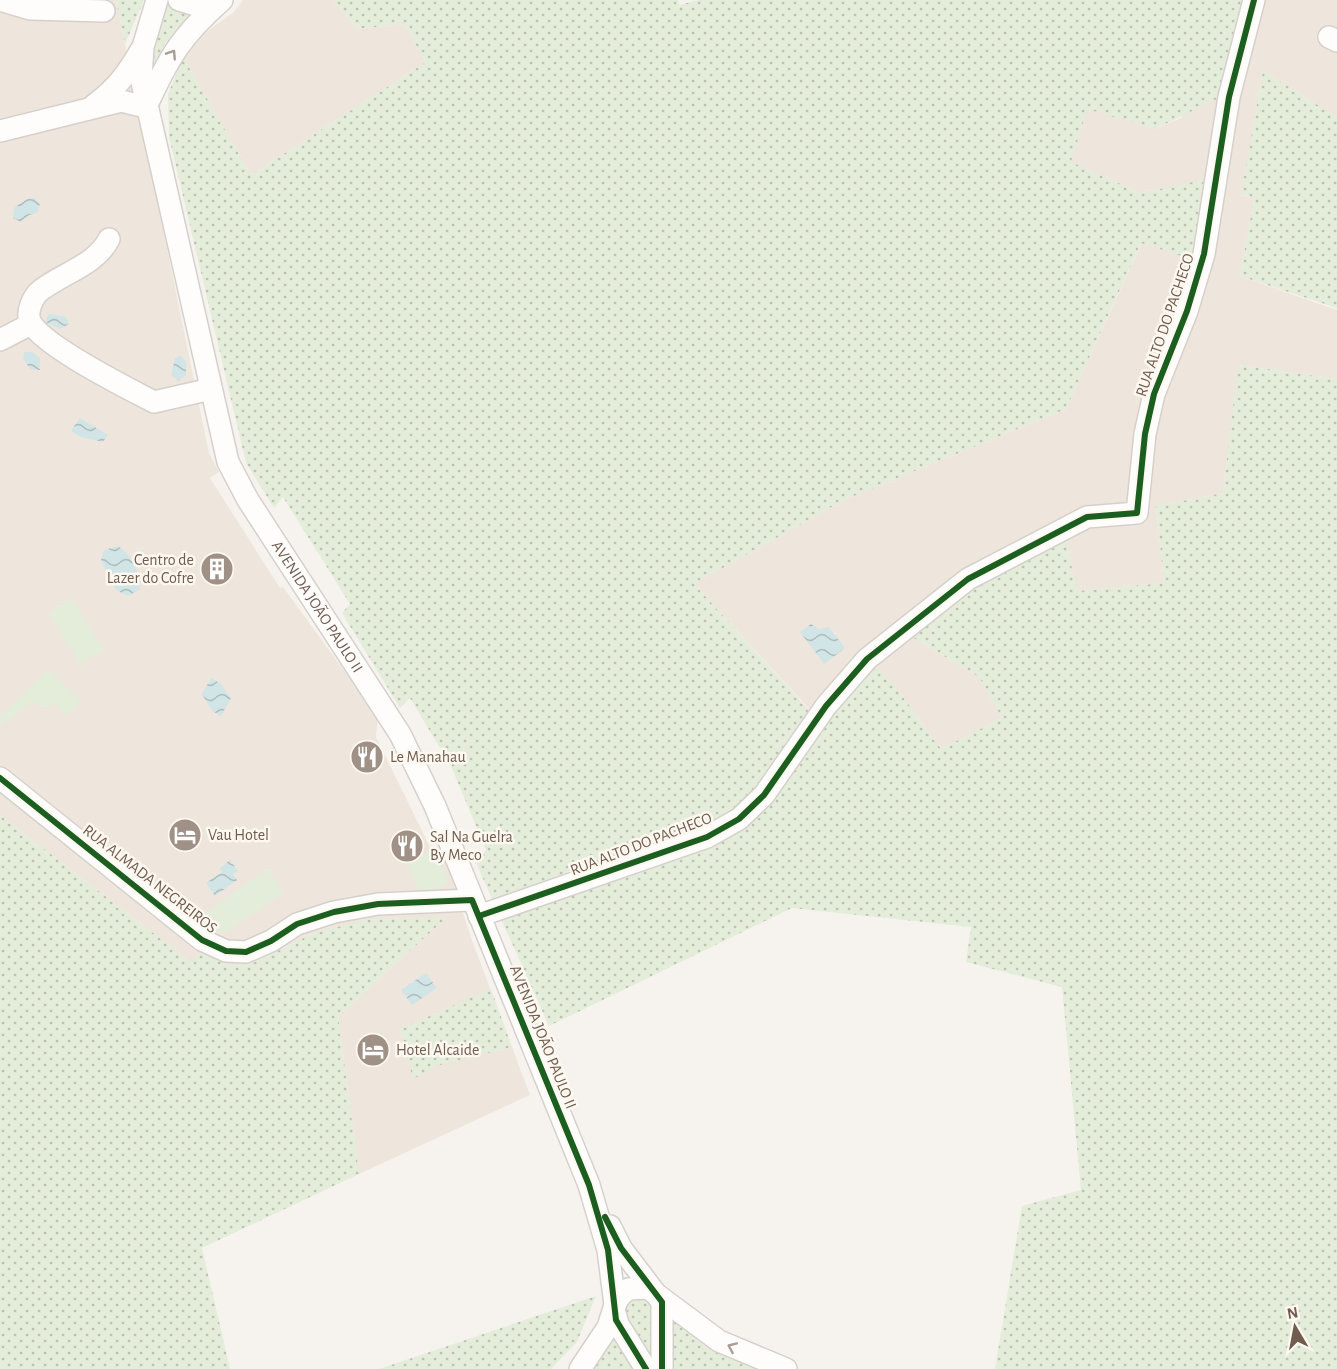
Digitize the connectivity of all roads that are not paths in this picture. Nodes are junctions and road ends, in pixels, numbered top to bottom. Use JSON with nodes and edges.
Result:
{"nodes":[{"id":1,"x":0,"y":0,"type":"edge"},
{"id":2,"x":157,"y":0,"type":"edge"},
{"id":3,"x":179,"y":0,"type":"edge"},
{"id":4,"x":221,"y":0,"type":"edge"},
{"id":5,"x":1254,"y":0,"type":"edge"},
{"id":6,"x":104,"y":11,"type":"dead end"},
{"id":7,"x":143,"y":47,"type":"junction"},
{"id":8,"x":147,"y":107,"type":"junction"},
{"id":9,"x":85,"y":111,"type":"junction"},
{"id":10,"x":1,"y":129,"type":"edge"},
{"id":11,"x":109,"y":239,"type":"dead end"},
{"id":12,"x":31,"y":324,"type":"junction"},
{"id":13,"x":0,"y":340,"type":"edge"},
{"id":14,"x":210,"y":389,"type":"junction"},
{"id":15,"x":0,"y":778,"type":"edge"},
{"id":16,"x":475,"y":908,"type":"junction"},
{"id":17,"x":589,"y":1185,"type":"junction"},
{"id":18,"x":656,"y":1293,"type":"junction"},
{"id":19,"x":615,"y":1307,"type":"junction"},
{"id":20,"x":580,"y":1369,"type":"edge"},
{"id":21,"x":646,"y":1369,"type":"edge"},
{"id":22,"x":662,"y":1369,"type":"edge"},
{"id":23,"x":786,"y":1369,"type":"edge"}],
"edges":[{"from":1,"to":6,"type":"street"},
{"from":2,"to":7,"type":"street"},
{"from":3,"to":4,"type":"street"},
{"from":8,"to":4,"type":"street","one_way":true},
{"from":5,"to":16,"type":"street","name":"RUA ALTO DO PACHECO"},
{"from":7,"to":8,"type":"street","name":"AVENIDA JOÃO PAULO II"},
{"from":7,"to":9,"type":"street"},
{"from":8,"to":9,"type":"street"},
{"from":8,"to":14,"type":"street","name":"AVENIDA JOÃO PAULO II"},
{"from":9,"to":10,"type":"street"},
{"from":11,"to":12,"type":"street"},
{"from":12,"to":13,"type":"street"},
{"from":12,"to":14,"type":"street"},
{"from":14,"to":16,"type":"street","name":"AVENIDA JOÃO PAULO II"},
{"from":15,"to":16,"type":"street","name":"RUA ALMADA NEGREIROS"},
{"from":16,"to":17,"type":"street","name":"AVENIDA JOÃO PAULO II"},
{"from":17,"to":18,"type":"street"},
{"from":17,"to":19,"type":"street"},
{"from":18,"to":19,"type":"street"},
{"from":18,"to":22,"type":"street"},
{"from":23,"to":18,"type":"street","one_way":true},
{"from":19,"to":20,"type":"street"},
{"from":19,"to":21,"type":"street"}]}
